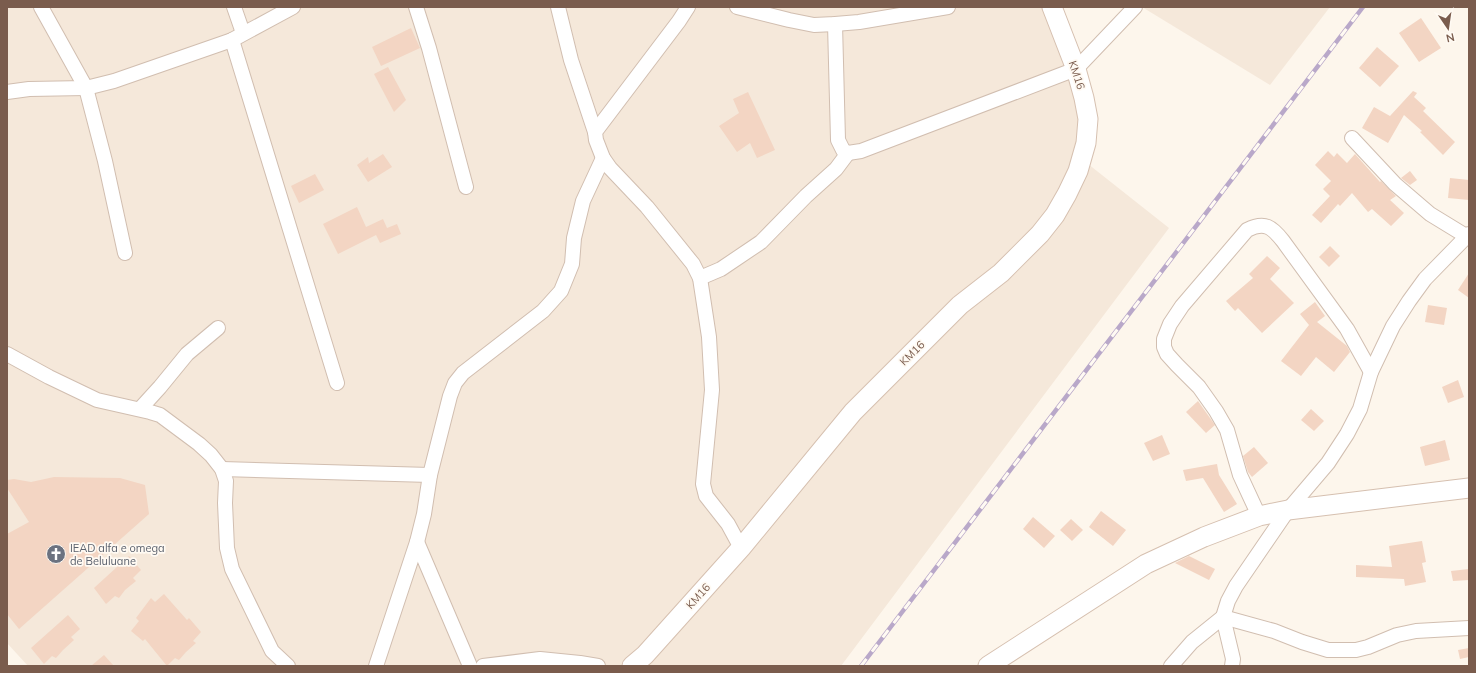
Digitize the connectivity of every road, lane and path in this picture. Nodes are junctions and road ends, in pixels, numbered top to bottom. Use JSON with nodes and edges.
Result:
{"nodes":[{"id":1,"x":42,"y":7,"type":"edge"},
{"id":2,"x":234,"y":7,"type":"edge"},
{"id":3,"x":293,"y":7,"type":"edge"},
{"id":4,"x":416,"y":7,"type":"edge"},
{"id":5,"x":558,"y":7,"type":"edge"},
{"id":6,"x":688,"y":7,"type":"edge"},
{"id":7,"x":737,"y":7,"type":"edge"},
{"id":8,"x":948,"y":7,"type":"edge"},
{"id":9,"x":1052,"y":7,"type":"edge"},
{"id":10,"x":1134,"y":7,"type":"edge"},
{"id":11,"x":835,"y":24,"type":"junction"},
{"id":12,"x":238,"y":37,"type":"junction"},
{"id":13,"x":1076,"y":69,"type":"junction"},
{"id":14,"x":86,"y":88,"type":"junction"},
{"id":15,"x":7,"y":92,"type":"edge"},
{"id":16,"x":595,"y":132,"type":"junction"},
{"id":17,"x":1352,"y":138,"type":"dead end"},
{"id":18,"x":848,"y":153,"type":"junction"},
{"id":19,"x":603,"y":158,"type":"junction"},
{"id":20,"x":466,"y":187,"type":"dead end"},
{"id":21,"x":1468,"y":235,"type":"edge"},
{"id":22,"x":125,"y":253,"type":"dead end"},
{"id":23,"x":700,"y":278,"type":"junction"},
{"id":24,"x":218,"y":328,"type":"dead end"},
{"id":25,"x":7,"y":354,"type":"edge"},
{"id":26,"x":1371,"y":372,"type":"junction"},
{"id":27,"x":337,"y":383,"type":"dead end"},
{"id":28,"x":140,"y":409,"type":"junction"},
{"id":29,"x":222,"y":470,"type":"junction"},
{"id":30,"x":430,"y":475,"type":"junction"},
{"id":31,"x":1469,"y":488,"type":"edge"},
{"id":32,"x":1288,"y":510,"type":"junction"},
{"id":33,"x":1259,"y":516,"type":"junction"},
{"id":34,"x":417,"y":542,"type":"junction"},
{"id":35,"x":741,"y":548,"type":"junction"},
{"id":36,"x":1223,"y":618,"type":"junction"},
{"id":37,"x":1469,"y":628,"type":"edge"},
{"id":38,"x":645,"y":662,"type":"edge"},
{"id":39,"x":288,"y":666,"type":"edge"},
{"id":40,"x":376,"y":666,"type":"edge"},
{"id":41,"x":470,"y":666,"type":"edge"},
{"id":42,"x":483,"y":666,"type":"edge"},
{"id":43,"x":598,"y":666,"type":"edge"},
{"id":44,"x":988,"y":666,"type":"edge"},
{"id":45,"x":1171,"y":666,"type":"edge"},
{"id":46,"x":1232,"y":666,"type":"edge"}],
"edges":[{"from":1,"to":14,"type":"street"},
{"from":2,"to":12,"type":"street"},
{"from":3,"to":12,"type":"street"},
{"from":4,"to":20,"type":"street"},
{"from":5,"to":16,"type":"street"},
{"from":6,"to":16,"type":"street"},
{"from":7,"to":11,"type":"street"},
{"from":8,"to":11,"type":"street"},
{"from":9,"to":13,"type":"street","name":"KM16"},
{"from":10,"to":13,"type":"street"},
{"from":11,"to":18,"type":"street"},
{"from":12,"to":14,"type":"street"},
{"from":12,"to":27,"type":"street"},
{"from":13,"to":18,"type":"street"},
{"from":13,"to":35,"type":"street","name":"KM16"},
{"from":14,"to":15,"type":"street"},
{"from":14,"to":22,"type":"street"},
{"from":16,"to":19,"type":"street"},
{"from":17,"to":21,"type":"street"},
{"from":18,"to":23,"type":"street"},
{"from":19,"to":23,"type":"street"},
{"from":19,"to":30,"type":"street"},
{"from":21,"to":26,"type":"street"},
{"from":23,"to":35,"type":"street"},
{"from":24,"to":28,"type":"street"},
{"from":25,"to":28,"type":"street"},
{"from":26,"to":32,"type":"street"},
{"from":26,"to":33,"type":"street"},
{"from":28,"to":29,"type":"street"},
{"from":29,"to":30,"type":"street"},
{"from":29,"to":39,"type":"street"},
{"from":30,"to":34,"type":"street"},
{"from":31,"to":32,"type":"street"},
{"from":32,"to":33,"type":"street"},
{"from":32,"to":36,"type":"street"},
{"from":33,"to":44,"type":"street"},
{"from":34,"to":40,"type":"street"},
{"from":34,"to":41,"type":"street"},
{"from":35,"to":38,"type":"street","name":"KM16"},
{"from":36,"to":37,"type":"street"},
{"from":36,"to":45,"type":"street"},
{"from":36,"to":46,"type":"street"},
{"from":42,"to":43,"type":"street"}]}
